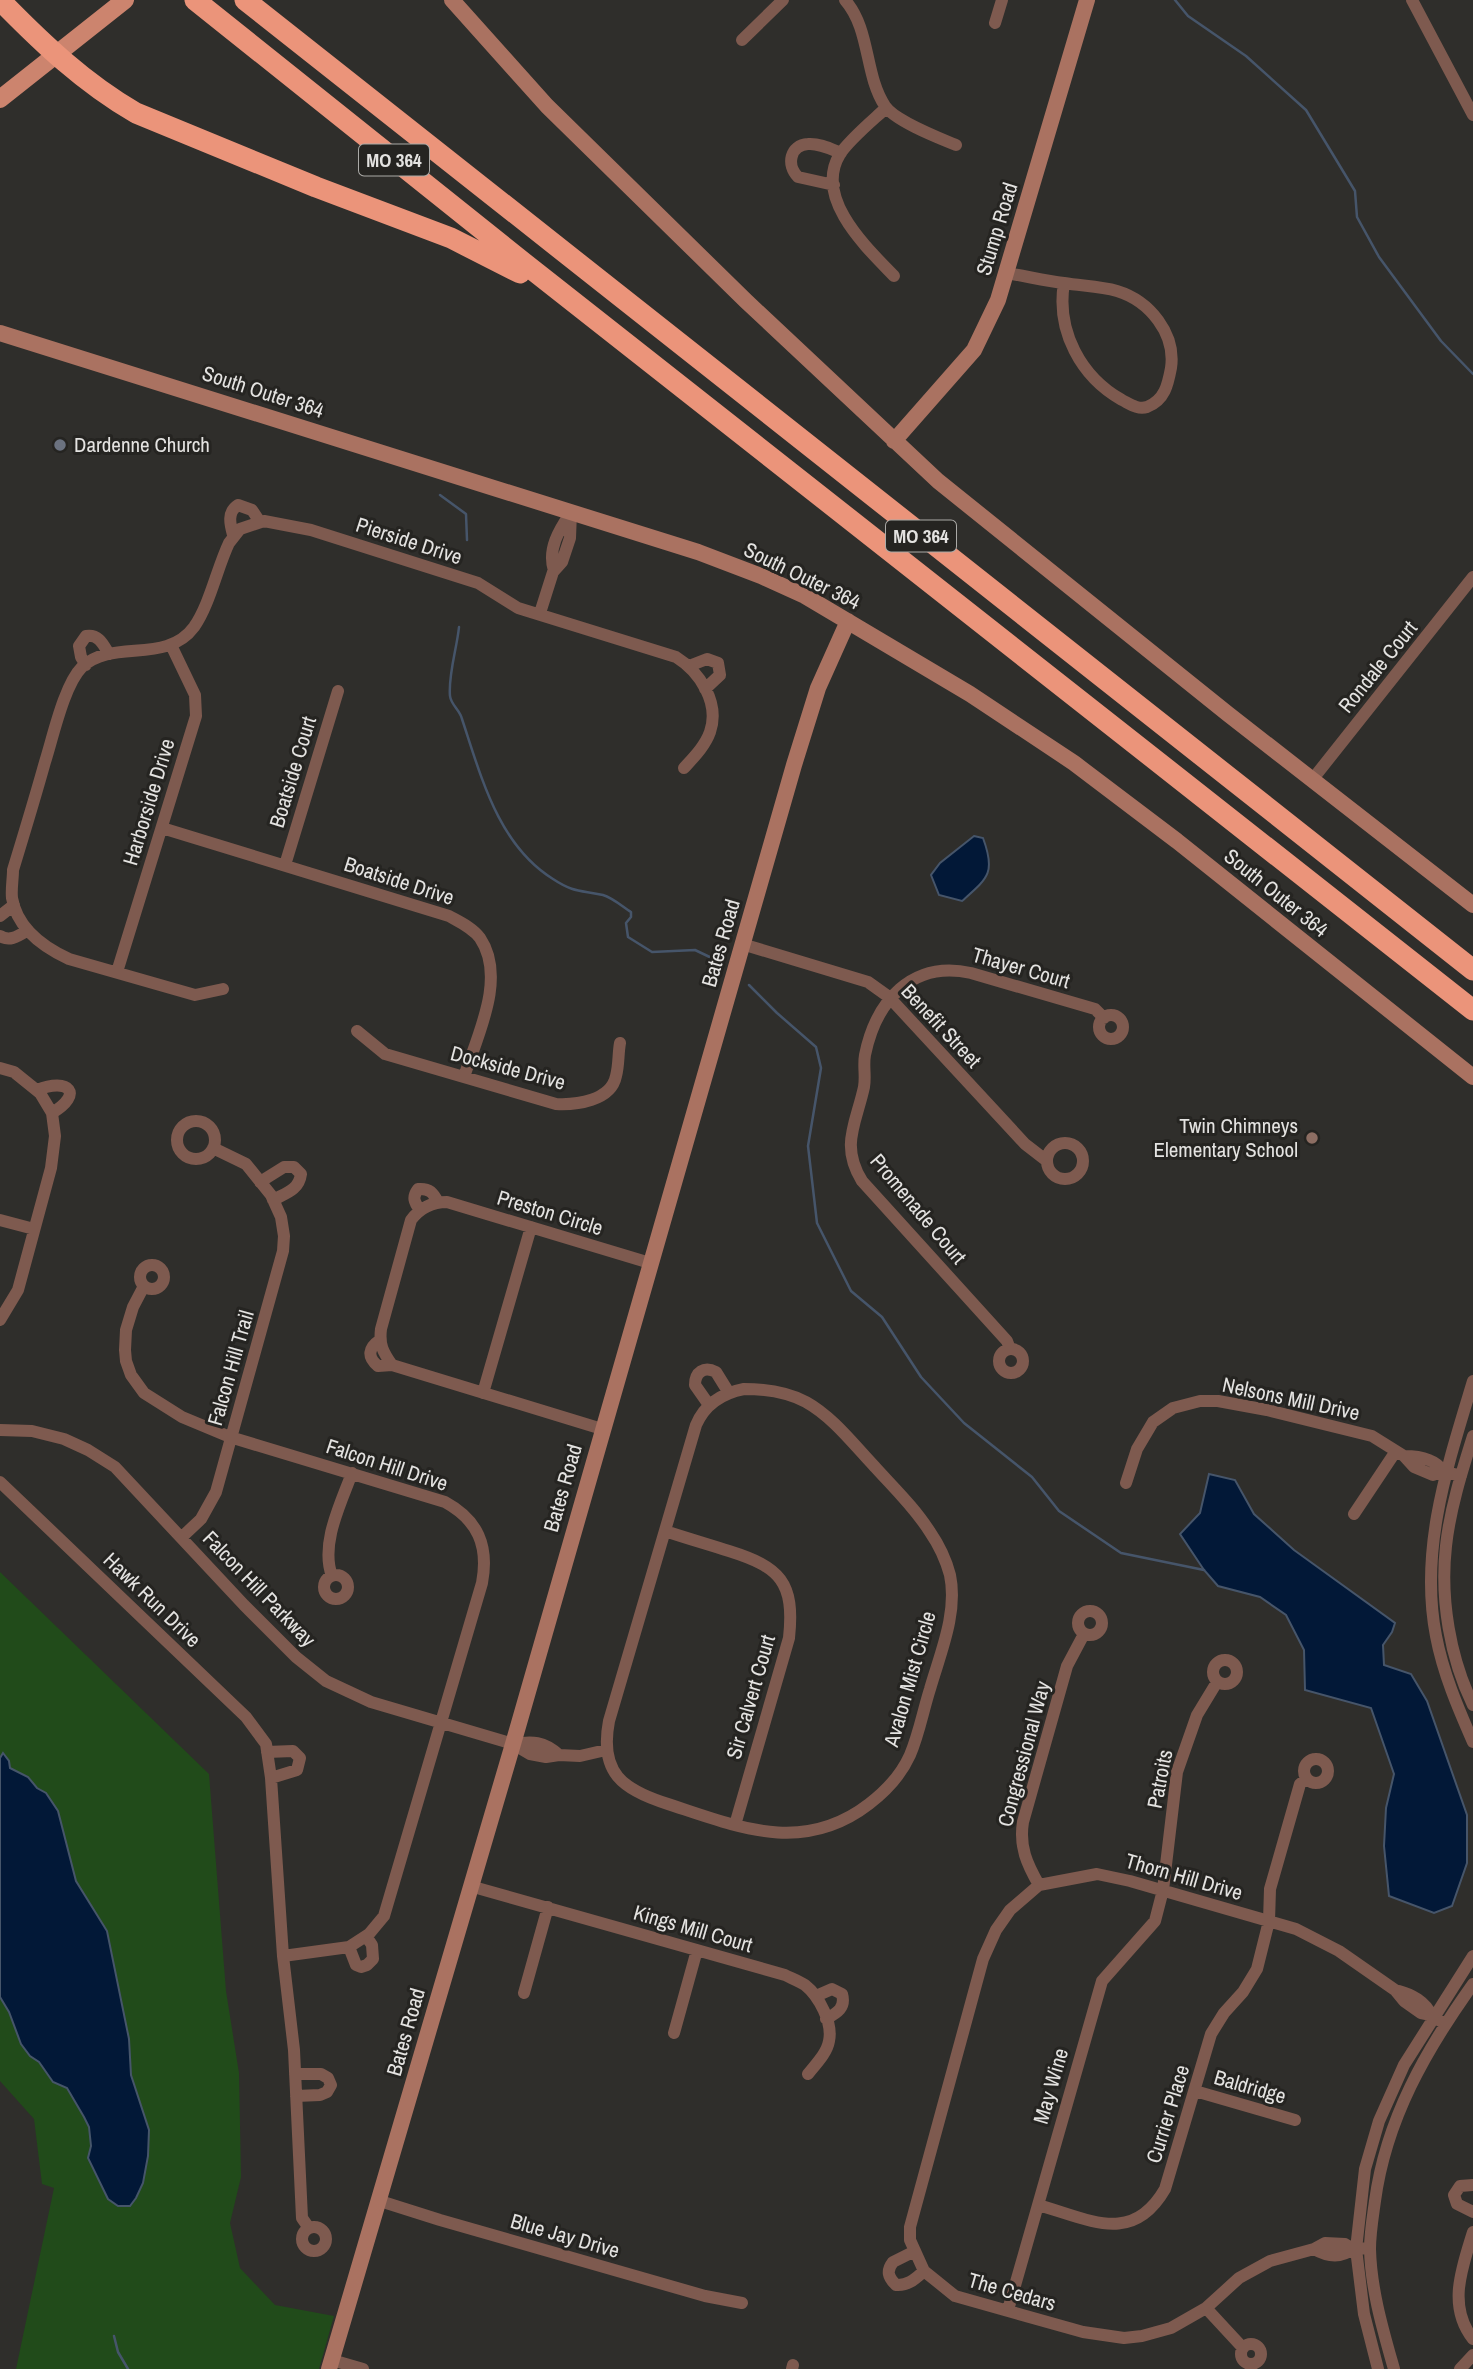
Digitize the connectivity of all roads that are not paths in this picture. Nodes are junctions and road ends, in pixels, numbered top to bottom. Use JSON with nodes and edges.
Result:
{"nodes":[{"id":1,"x":0,"y":0,"type":"edge"},
{"id":2,"x":125,"y":0,"type":"edge"},
{"id":3,"x":195,"y":0,"type":"edge"},
{"id":4,"x":245,"y":0,"type":"edge"},
{"id":5,"x":452,"y":0,"type":"edge"},
{"id":6,"x":783,"y":0,"type":"edge"},
{"id":7,"x":845,"y":0,"type":"edge"},
{"id":8,"x":1002,"y":0,"type":"edge"},
{"id":9,"x":1087,"y":0,"type":"edge"},
{"id":10,"x":1412,"y":0,"type":"edge"},
{"id":11,"x":995,"y":23,"type":"dead end"},
{"id":12,"x":742,"y":40,"type":"dead end"},
{"id":13,"x":54,"y":55,"type":"junction"},
{"id":14,"x":0,"y":99,"type":"edge"},
{"id":15,"x":886,"y":108,"type":"junction"},
{"id":16,"x":1473,"y":114,"type":"edge"},
{"id":17,"x":956,"y":145,"type":"dead end"},
{"id":18,"x":841,"y":153,"type":"junction"},
{"id":19,"x":834,"y":185,"type":"junction"},
{"id":20,"x":1006,"y":273,"type":"junction"},
{"id":21,"x":894,"y":276,"type":"dead end"},
{"id":22,"x":1064,"y":283,"type":"junction"},
{"id":23,"x":594,"y":317,"type":"junction"},
{"id":24,"x":0,"y":333,"type":"edge"},
{"id":25,"x":894,"y":441,"type":"junction"},
{"id":26,"x":571,"y":512,"type":"junction"},
{"id":27,"x":260,"y":522,"type":"junction"},
{"id":28,"x":233,"y":535,"type":"junction"},
{"id":29,"x":1473,"y":577,"type":"edge"},
{"id":30,"x":540,"y":613,"type":"junction"},
{"id":31,"x":848,"y":621,"type":"junction"},
{"id":32,"x":171,"y":645,"type":"junction"},
{"id":33,"x":109,"y":654,"type":"junction"},
{"id":34,"x":86,"y":665,"type":"junction"},
{"id":35,"x":689,"y":666,"type":"junction"},
{"id":36,"x":705,"y":689,"type":"junction"},
{"id":37,"x":338,"y":691,"type":"dead end"},
{"id":38,"x":684,"y":768,"type":"dead end"},
{"id":39,"x":1312,"y":780,"type":"junction"},
{"id":40,"x":162,"y":828,"type":"junction"},
{"id":41,"x":285,"y":865,"type":"junction"},
{"id":42,"x":14,"y":905,"type":"junction"},
{"id":43,"x":1473,"y":905,"type":"edge"},
{"id":44,"x":0,"y":916,"type":"edge"},
{"id":45,"x":28,"y":930,"type":"junction"},
{"id":46,"x":0,"y":936,"type":"edge"},
{"id":47,"x":742,"y":944,"type":"junction"},
{"id":48,"x":1473,"y":970,"type":"edge"},
{"id":49,"x":117,"y":972,"type":"junction"},
{"id":50,"x":223,"y":989,"type":"dead end"},
{"id":51,"x":889,"y":997,"type":"junction"},
{"id":52,"x":1473,"y":1010,"type":"edge"},
{"id":53,"x":1104,"y":1018,"type":"dead end"},
{"id":54,"x":356,"y":1031,"type":"dead end"},
{"id":55,"x":620,"y":1043,"type":"dead end"},
{"id":56,"x":0,"y":1068,"type":"edge"},
{"id":57,"x":464,"y":1077,"type":"junction"},
{"id":58,"x":1473,"y":1077,"type":"edge"},
{"id":59,"x":37,"y":1090,"type":"junction"},
{"id":60,"x":52,"y":1113,"type":"junction"},
{"id":61,"x":214,"y":1148,"type":"dead end"},
{"id":62,"x":1047,"y":1161,"type":"dead end"},
{"id":63,"x":260,"y":1182,"type":"junction"},
{"id":64,"x":273,"y":1200,"type":"junction"},
{"id":65,"x":438,"y":1202,"type":"junction"},
{"id":66,"x":420,"y":1210,"type":"junction"},
{"id":67,"x":0,"y":1220,"type":"edge"},
{"id":68,"x":531,"y":1227,"type":"junction"},
{"id":69,"x":34,"y":1229,"type":"junction"},
{"id":70,"x":650,"y":1263,"type":"junction"},
{"id":71,"x":144,"y":1286,"type":"dead end"},
{"id":72,"x":0,"y":1320,"type":"edge"},
{"id":73,"x":1010,"y":1349,"type":"dead end"},
{"id":74,"x":1473,"y":1381,"type":"edge"},
{"id":75,"x":483,"y":1393,"type":"junction"},
{"id":76,"x":729,"y":1393,"type":"junction"},
{"id":77,"x":709,"y":1405,"type":"junction"},
{"id":78,"x":602,"y":1429,"type":"junction"},
{"id":79,"x":0,"y":1430,"type":"edge"},
{"id":80,"x":1473,"y":1436,"type":"edge"},
{"id":81,"x":230,"y":1437,"type":"junction"},
{"id":82,"x":1400,"y":1454,"type":"junction"},
{"id":83,"x":1444,"y":1472,"type":"junction"},
{"id":84,"x":352,"y":1473,"type":"junction"},
{"id":85,"x":1461,"y":1476,"type":"junction"},
{"id":86,"x":0,"y":1482,"type":"edge"},
{"id":87,"x":1126,"y":1483,"type":"dead end"},
{"id":88,"x":1354,"y":1514,"type":"dead end"},
{"id":89,"x":665,"y":1531,"type":"junction"},
{"id":90,"x":182,"y":1537,"type":"junction"},
{"id":91,"x":332,"y":1576,"type":"dead end"},
{"id":92,"x":1084,"y":1634,"type":"dead end"},
{"id":93,"x":1217,"y":1682,"type":"dead end"},
{"id":94,"x":1473,"y":1705,"type":"edge"},
{"id":95,"x":440,"y":1721,"type":"junction"},
{"id":96,"x":1473,"y":1742,"type":"edge"},
{"id":97,"x":513,"y":1744,"type":"junction"},
{"id":98,"x":606,"y":1750,"type":"junction"},
{"id":99,"x":267,"y":1752,"type":"junction"},
{"id":100,"x":271,"y":1778,"type":"junction"},
{"id":101,"x":1306,"y":1779,"type":"dead end"},
{"id":102,"x":735,"y":1825,"type":"junction"},
{"id":103,"x":1039,"y":1885,"type":"junction"},
{"id":104,"x":470,"y":1886,"type":"junction"},
{"id":105,"x":1163,"y":1890,"type":"junction"},
{"id":106,"x":548,"y":1907,"type":"junction"},
{"id":107,"x":1269,"y":1921,"type":"junction"},
{"id":108,"x":366,"y":1936,"type":"junction"},
{"id":109,"x":349,"y":1947,"type":"junction"},
{"id":110,"x":696,"y":1950,"type":"junction"},
{"id":111,"x":284,"y":1956,"type":"junction"},
{"id":112,"x":1473,"y":1956,"type":"edge"},
{"id":113,"x":1473,"y":1984,"type":"edge"},
{"id":114,"x":524,"y":1993,"type":"dead end"},
{"id":115,"x":816,"y":1996,"type":"junction"},
{"id":116,"x":1432,"y":2015,"type":"junction"},
{"id":117,"x":826,"y":2019,"type":"junction"},
{"id":118,"x":1445,"y":2024,"type":"junction"},
{"id":119,"x":674,"y":2033,"type":"dead end"},
{"id":120,"x":295,"y":2074,"type":"junction"},
{"id":121,"x":808,"y":2074,"type":"dead end"},
{"id":122,"x":1195,"y":2091,"type":"junction"},
{"id":123,"x":296,"y":2096,"type":"junction"},
{"id":124,"x":1295,"y":2120,"type":"dead end"},
{"id":125,"x":1473,"y":2185,"type":"edge"},
{"id":126,"x":380,"y":2200,"type":"junction"},
{"id":127,"x":1038,"y":2204,"type":"junction"},
{"id":128,"x":1473,"y":2212,"type":"edge"},
{"id":129,"x":309,"y":2228,"type":"dead end"},
{"id":130,"x":1473,"y":2232,"type":"edge"},
{"id":131,"x":1370,"y":2248,"type":"junction"},
{"id":132,"x":1355,"y":2249,"type":"junction"},
{"id":133,"x":915,"y":2252,"type":"junction"},
{"id":134,"x":924,"y":2271,"type":"junction"},
{"id":135,"x":742,"y":2303,"type":"dead end"},
{"id":136,"x":1206,"y":2308,"type":"junction"},
{"id":137,"x":1008,"y":2311,"type":"junction"},
{"id":138,"x":1473,"y":2339,"type":"edge"},
{"id":139,"x":1243,"y":2348,"type":"dead end"},
{"id":140,"x":1473,"y":2356,"type":"edge"},
{"id":141,"x":330,"y":2365,"type":"edge"},
{"id":142,"x":363,"y":2369,"type":"edge"},
{"id":143,"x":1378,"y":2369,"type":"edge"},
{"id":144,"x":1394,"y":2369,"type":"edge"},
{"id":145,"x":1460,"y":2369,"type":"edge"}],
"edges":[{"from":1,"to":13,"type":"highway"},
{"from":2,"to":13,"type":"main road"},
{"from":3,"to":23,"type":"highway","number":"MO 364"},
{"from":4,"to":48,"type":"highway","number":"MO 364"},
{"from":5,"to":25,"type":"street"},
{"from":6,"to":12,"type":"street"},
{"from":7,"to":15,"type":"street"},
{"from":8,"to":11,"type":"street"},
{"from":9,"to":20,"type":"street","name":"Stump Road"},
{"from":10,"to":16,"type":"street"},
{"from":13,"to":14,"type":"main road"},
{"from":13,"to":23,"type":"highway"},
{"from":15,"to":17,"type":"street"},
{"from":15,"to":18,"type":"street"},
{"from":18,"to":19,"type":"street"},
{"from":18,"to":19,"type":"street"},
{"from":19,"to":21,"type":"street"},
{"from":20,"to":22,"type":"street"},
{"from":20,"to":25,"type":"street","name":"Stump Road"},
{"from":22,"to":22,"type":"street"},
{"from":23,"to":52,"type":"highway","number":"MO 364"},
{"from":24,"to":26,"type":"street","name":"South Outer 364"},
{"from":25,"to":39,"type":"street"},
{"from":26,"to":30,"type":"street"},
{"from":26,"to":31,"type":"street","name":"South Outer 364"},
{"from":27,"to":28,"type":"street"},
{"from":27,"to":28,"type":"street","name":"Pierside Drive"},
{"from":27,"to":30,"type":"street","name":"Pierside Drive"},
{"from":28,"to":32,"type":"street","name":"Pierside Drive"},
{"from":29,"to":39,"type":"street","name":"Rondale Court"},
{"from":30,"to":35,"type":"street","name":"Pierside Drive"},
{"from":31,"to":47,"type":"street","name":"Bates Road"},
{"from":31,"to":58,"type":"street","name":"South Outer 364"},
{"from":32,"to":33,"type":"street"},
{"from":32,"to":40,"type":"street","name":"Harborside Drive"},
{"from":33,"to":34,"type":"street"},
{"from":33,"to":34,"type":"street"},
{"from":34,"to":42,"type":"street"},
{"from":35,"to":36,"type":"street","name":"Pierside Drive"},
{"from":35,"to":36,"type":"street","name":"Pierside Drive"},
{"from":36,"to":38,"type":"street","name":"Pierside Drive"},
{"from":37,"to":41,"type":"street","name":"Boatside Court"},
{"from":39,"to":43,"type":"street"},
{"from":40,"to":41,"type":"street","name":"Boatside Drive"},
{"from":40,"to":49,"type":"street","name":"Harborside Drive"},
{"from":41,"to":57,"type":"street","name":"Boatside Drive"},
{"from":42,"to":44,"type":"street"},
{"from":42,"to":45,"type":"street"},
{"from":45,"to":46,"type":"street"},
{"from":45,"to":49,"type":"street"},
{"from":47,"to":51,"type":"street","name":"Benefit Street"},
{"from":47,"to":70,"type":"street","name":"Bates Road"},
{"from":49,"to":50,"type":"street"},
{"from":51,"to":53,"type":"street","name":"Thayer Court"},
{"from":51,"to":62,"type":"street","name":"Benefit Street"},
{"from":51,"to":73,"type":"street","name":"Promenade Court"},
{"from":54,"to":57,"type":"street","name":"Dockside Drive"},
{"from":55,"to":57,"type":"street","name":"Dockside Drive"},
{"from":56,"to":59,"type":"street"},
{"from":59,"to":60,"type":"street"},
{"from":59,"to":60,"type":"street"},
{"from":60,"to":69,"type":"street"},
{"from":61,"to":63,"type":"street","name":"Falcon Hill Trail"},
{"from":63,"to":64,"type":"street","name":"Falcon Hill Trail"},
{"from":63,"to":64,"type":"street"},
{"from":64,"to":81,"type":"street","name":"Falcon Hill Trail"},
{"from":65,"to":66,"type":"street"},
{"from":65,"to":66,"type":"street","name":"Preston Circle"},
{"from":65,"to":68,"type":"street","name":"Preston Circle"},
{"from":66,"to":75,"type":"street","name":"Preston Circle"},
{"from":67,"to":69,"type":"street"},
{"from":68,"to":70,"type":"street","name":"Preston Circle"},
{"from":68,"to":75,"type":"street"},
{"from":69,"to":72,"type":"street"},
{"from":70,"to":78,"type":"street","name":"Bates Road"},
{"from":71,"to":81,"type":"street","name":"Falcon Hill Drive"},
{"from":74,"to":83,"type":"street"},
{"from":75,"to":78,"type":"street","name":"Preston Circle"},
{"from":76,"to":77,"type":"street","name":"Avalon Mist Circle"},
{"from":76,"to":77,"type":"street"},
{"from":76,"to":102,"type":"street","name":"Avalon Mist Circle"},
{"from":77,"to":89,"type":"street"},
{"from":78,"to":97,"type":"street","name":"Bates Road"},
{"from":79,"to":90,"type":"street","name":"Falcon Hill Parkway"},
{"from":80,"to":85,"type":"street"},
{"from":81,"to":84,"type":"street","name":"Falcon Hill Drive"},
{"from":81,"to":90,"type":"street","name":"Falcon Hill Trail"},
{"from":82,"to":83,"type":"street","name":"Nelsons Mill Drive"},
{"from":82,"to":87,"type":"street","name":"Nelsons Mill Drive"},
{"from":82,"to":88,"type":"street"},
{"from":83,"to":85,"type":"street","name":"Nelsons Mill Drive"},
{"from":83,"to":96,"type":"street"},
{"from":84,"to":91,"type":"street"},
{"from":84,"to":95,"type":"street","name":"Falcon Hill Drive"},
{"from":85,"to":94,"type":"street"},
{"from":86,"to":99,"type":"street","name":"Hawk Run Drive"},
{"from":89,"to":98,"type":"street"},
{"from":89,"to":102,"type":"street","name":"Sir Calvert Court"},
{"from":90,"to":95,"type":"street","name":"Falcon Hill Parkway"},
{"from":92,"to":103,"type":"street","name":"Congressional Way"},
{"from":93,"to":105,"type":"street","name":"Patroits"},
{"from":95,"to":97,"type":"street","name":"Falcon Hill Parkway"},
{"from":95,"to":108,"type":"street","name":"Falcon Hill Drive"},
{"from":97,"to":98,"type":"street","name":"Falcon Hill Parkway"},
{"from":97,"to":104,"type":"street","name":"Bates Road"},
{"from":98,"to":102,"type":"street","name":"Avalon Mist Circle"},
{"from":99,"to":100,"type":"street","name":"Hawk Run Drive"},
{"from":99,"to":100,"type":"street"},
{"from":100,"to":111,"type":"street","name":"Hawk Run Drive"},
{"from":101,"to":107,"type":"street","name":"Currier Place"},
{"from":103,"to":105,"type":"street","name":"Thorn Hill Drive"},
{"from":103,"to":133,"type":"street","name":"The Cedars"},
{"from":104,"to":106,"type":"street","name":"Kings Mill Court"},
{"from":104,"to":126,"type":"street","name":"Bates Road"},
{"from":105,"to":107,"type":"street","name":"Thorn Hill Drive"},
{"from":105,"to":127,"type":"street","name":"May Wine"},
{"from":106,"to":110,"type":"street","name":"Kings Mill Court"},
{"from":106,"to":114,"type":"street"},
{"from":107,"to":116,"type":"street","name":"Thorn Hill Drive"},
{"from":107,"to":122,"type":"street","name":"Currier Place"},
{"from":108,"to":109,"type":"street","name":"Falcon Hill Drive"},
{"from":108,"to":109,"type":"street"},
{"from":109,"to":111,"type":"street","name":"Falcon Hill Drive"},
{"from":110,"to":115,"type":"street","name":"Kings Mill Court"},
{"from":110,"to":119,"type":"street"},
{"from":111,"to":120,"type":"street","name":"Hawk Run Drive"},
{"from":112,"to":116,"type":"street"},
{"from":113,"to":118,"type":"street"},
{"from":115,"to":117,"type":"street"},
{"from":115,"to":117,"type":"street"},
{"from":116,"to":118,"type":"street","name":"Thorn Hill Drive"},
{"from":116,"to":132,"type":"street"},
{"from":117,"to":121,"type":"street"},
{"from":118,"to":131,"type":"street"},
{"from":120,"to":123,"type":"street","name":"Hawk Run Drive"},
{"from":120,"to":123,"type":"street"},
{"from":122,"to":124,"type":"street","name":"Baldridge"},
{"from":122,"to":127,"type":"street","name":"Currier Place"},
{"from":123,"to":129,"type":"street","name":"Hawk Run Drive"},
{"from":125,"to":128,"type":"street"},
{"from":126,"to":135,"type":"street","name":"Blue Jay Drive"},
{"from":126,"to":141,"type":"street","name":"Bates Road"},
{"from":127,"to":137,"type":"street","name":"May Wine"},
{"from":130,"to":138,"type":"street"},
{"from":131,"to":132,"type":"street","name":"The Cedars"},
{"from":131,"to":144,"type":"street"},
{"from":132,"to":136,"type":"street","name":"The Cedars"},
{"from":132,"to":143,"type":"street"},
{"from":133,"to":134,"type":"street","name":"The Cedars"},
{"from":133,"to":134,"type":"street"},
{"from":134,"to":137,"type":"street","name":"The Cedars"},
{"from":136,"to":137,"type":"street","name":"The Cedars"},
{"from":136,"to":139,"type":"street"},
{"from":140,"to":145,"type":"street"},
{"from":141,"to":142,"type":"street"}]}
